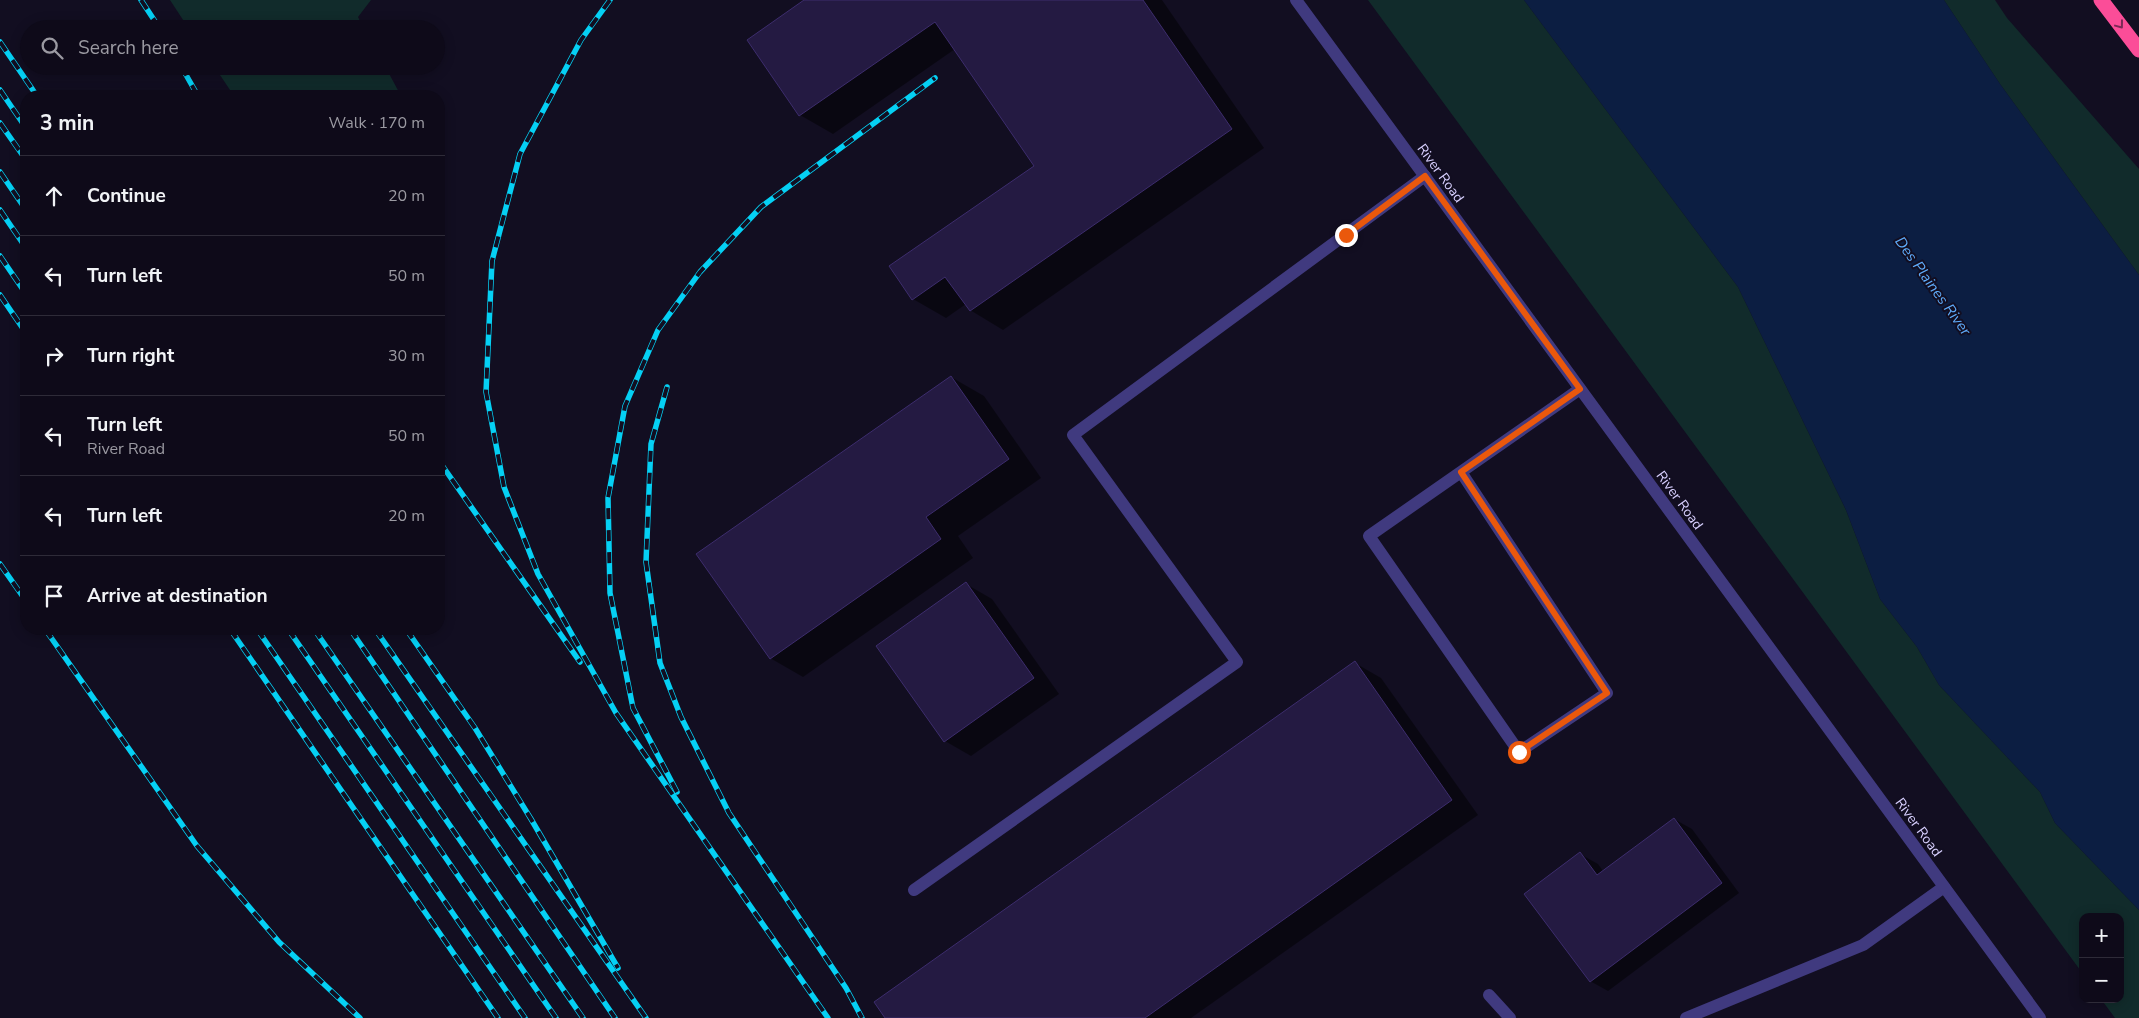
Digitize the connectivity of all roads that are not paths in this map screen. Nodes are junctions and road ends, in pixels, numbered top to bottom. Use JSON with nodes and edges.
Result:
{"nodes":[{"id":1,"x":1296,"y":0,"type":"edge"},
{"id":2,"x":2101,"y":0,"type":"edge"},
{"id":3,"x":2139,"y":50,"type":"edge"},
{"id":4,"x":1425,"y":176,"type":"junction"},
{"id":5,"x":1580,"y":389,"type":"junction"},
{"id":6,"x":1461,"y":472,"type":"junction"},
{"id":7,"x":1944,"y":886,"type":"junction"},
{"id":8,"x":914,"y":890,"type":"dead end"},
{"id":9,"x":1489,"y":995,"type":"dead end"},
{"id":10,"x":1510,"y":1018,"type":"edge"},
{"id":11,"x":1686,"y":1018,"type":"edge"},
{"id":12,"x":2040,"y":1018,"type":"edge"}],
"edges":[{"from":1,"to":4,"type":"street","name":"River Road"},
{"from":2,"to":3,"type":"highway","one_way":true},
{"from":4,"to":5,"type":"street","name":"River Road"},
{"from":4,"to":8,"type":"street"},
{"from":5,"to":6,"type":"street"},
{"from":5,"to":7,"type":"street","name":"River Road"},
{"from":6,"to":6,"type":"street"},
{"from":7,"to":11,"type":"street"},
{"from":7,"to":12,"type":"street","name":"River Road"},
{"from":9,"to":10,"type":"street"}]}
